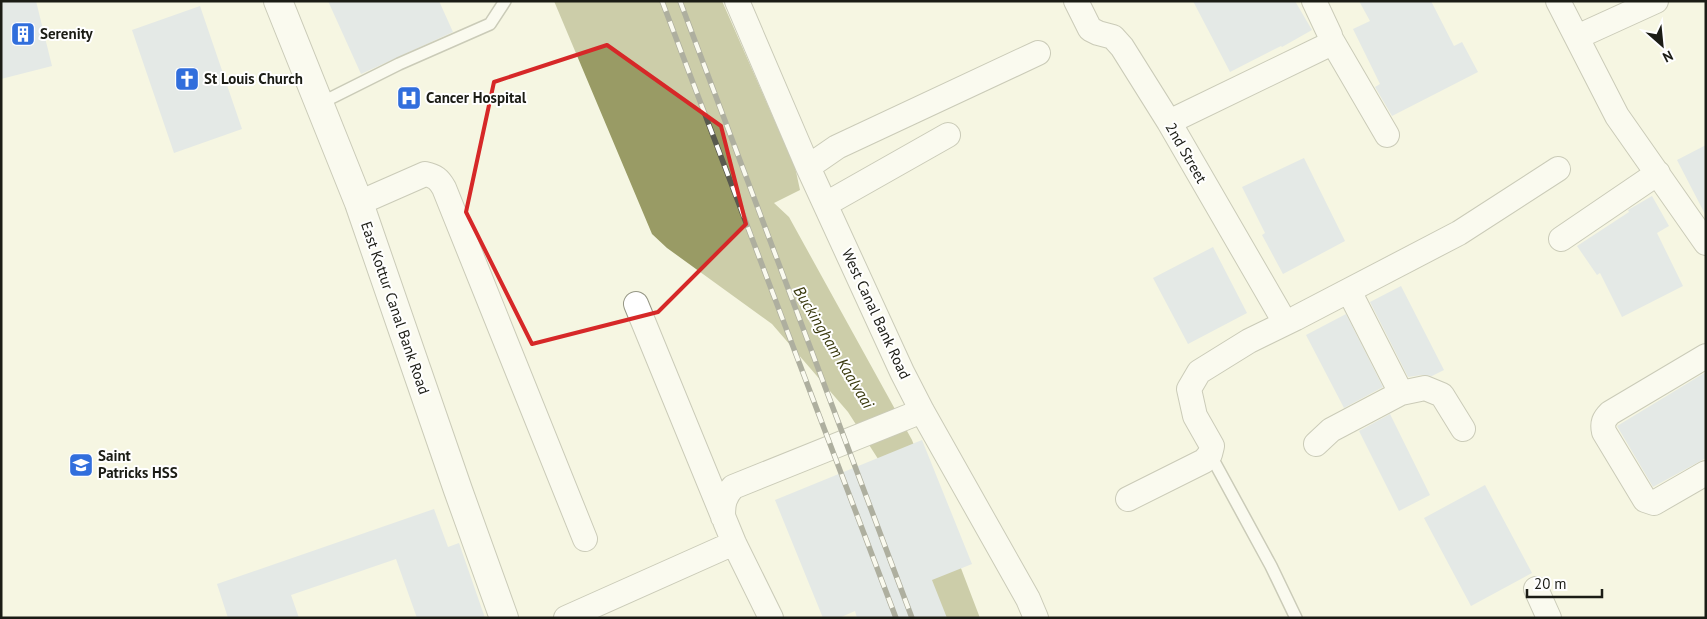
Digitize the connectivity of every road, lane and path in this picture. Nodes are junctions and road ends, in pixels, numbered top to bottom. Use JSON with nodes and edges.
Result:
{"nodes":[{"id":1,"x":278,"y":1,"type":"edge"},
{"id":2,"x":505,"y":1,"type":"edge"},
{"id":3,"x":737,"y":1,"type":"edge"},
{"id":4,"x":1076,"y":1,"type":"edge"},
{"id":5,"x":1314,"y":1,"type":"edge"},
{"id":6,"x":1558,"y":1,"type":"edge"},
{"id":7,"x":1656,"y":1,"type":"edge"},
{"id":8,"x":1577,"y":37,"type":"junction"},
{"id":9,"x":1331,"y":39,"type":"junction"},
{"id":10,"x":1038,"y":53,"type":"dead end"},
{"id":11,"x":319,"y":104,"type":"junction"},
{"id":12,"x":1169,"y":122,"type":"junction"},
{"id":13,"x":948,"y":135,"type":"dead end"},
{"id":14,"x":1387,"y":135,"type":"dead end"},
{"id":15,"x":808,"y":167,"type":"junction"},
{"id":16,"x":1558,"y":170,"type":"dead end"},
{"id":17,"x":1658,"y":173,"type":"junction"},
{"id":18,"x":359,"y":203,"type":"junction"},
{"id":19,"x":826,"y":204,"type":"junction"},
{"id":20,"x":1703,"y":234,"type":"edge"},
{"id":21,"x":1562,"y":239,"type":"dead end"},
{"id":22,"x":1350,"y":290,"type":"junction"},
{"id":23,"x":636,"y":304,"type":"dead end"},
{"id":24,"x":1290,"y":319,"type":"junction"},
{"id":25,"x":1706,"y":356,"type":"edge"},
{"id":26,"x":1401,"y":393,"type":"junction"},
{"id":27,"x":914,"y":414,"type":"junction"},
{"id":28,"x":1464,"y":429,"type":"dead end"},
{"id":29,"x":1316,"y":444,"type":"dead end"},
{"id":30,"x":1210,"y":454,"type":"junction"},
{"id":31,"x":1706,"y":473,"type":"edge"},
{"id":32,"x":1128,"y":499,"type":"dead end"},
{"id":33,"x":723,"y":517,"type":"junction"},
{"id":34,"x":585,"y":539,"type":"dead end"},
{"id":35,"x":734,"y":543,"type":"junction"},
{"id":36,"x":1536,"y":589,"type":"dead end"},
{"id":37,"x":504,"y":618,"type":"edge"},
{"id":38,"x":566,"y":618,"type":"edge"},
{"id":39,"x":771,"y":618,"type":"edge"},
{"id":40,"x":1036,"y":618,"type":"edge"},
{"id":41,"x":1296,"y":618,"type":"edge"},
{"id":42,"x":1549,"y":618,"type":"edge"}],
"edges":[{"from":1,"to":11,"type":"street","name":"East Kottur Canal Bank Road"},
{"from":2,"to":11,"type":"lane"},
{"from":3,"to":15,"type":"street","name":"West Canal Bank Road"},
{"from":4,"to":12,"type":"street","name":"2nd Street"},
{"from":5,"to":9,"type":"street"},
{"from":6,"to":8,"type":"street"},
{"from":7,"to":8,"type":"street"},
{"from":8,"to":17,"type":"street"},
{"from":9,"to":12,"type":"street"},
{"from":9,"to":14,"type":"street"},
{"from":10,"to":15,"type":"street"},
{"from":11,"to":18,"type":"street","name":"East Kottur Canal Bank Road"},
{"from":12,"to":24,"type":"street","name":"2nd Street"},
{"from":13,"to":19,"type":"street"},
{"from":15,"to":19,"type":"street","name":"West Canal Bank Road"},
{"from":16,"to":22,"type":"street"},
{"from":17,"to":20,"type":"street"},
{"from":17,"to":21,"type":"street"},
{"from":18,"to":34,"type":"street"},
{"from":18,"to":37,"type":"street","name":"East Kottur Canal Bank Road"},
{"from":19,"to":27,"type":"street","name":"West Canal Bank Road"},
{"from":22,"to":24,"type":"street"},
{"from":22,"to":26,"type":"street"},
{"from":23,"to":33,"type":"street"},
{"from":24,"to":30,"type":"street"},
{"from":25,"to":31,"type":"street"},
{"from":26,"to":28,"type":"street"},
{"from":26,"to":29,"type":"street"},
{"from":27,"to":33,"type":"street"},
{"from":27,"to":40,"type":"street","name":"West Canal Bank Road"},
{"from":30,"to":32,"type":"street"},
{"from":30,"to":41,"type":"lane"},
{"from":33,"to":35,"type":"street"},
{"from":35,"to":38,"type":"street"},
{"from":35,"to":39,"type":"street"},
{"from":36,"to":42,"type":"street"}]}
